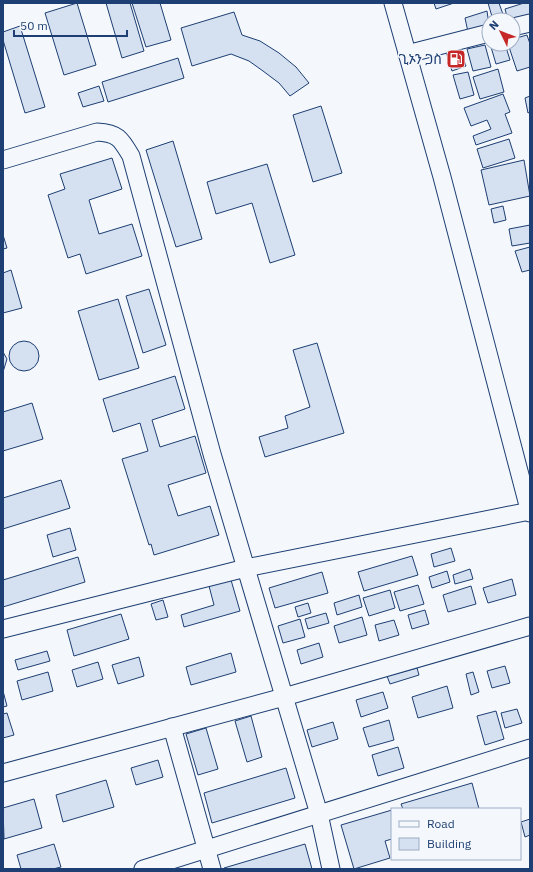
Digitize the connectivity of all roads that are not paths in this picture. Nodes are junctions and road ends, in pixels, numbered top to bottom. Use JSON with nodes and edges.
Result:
{"nodes":[{"id":1,"x":393,"y":3,"type":"edge"},
{"id":2,"x":481,"y":35,"type":"edge"},
{"id":3,"x":407,"y":54,"type":"junction"},
{"id":4,"x":3,"y":160,"type":"edge"},
{"id":5,"x":530,"y":512,"type":"edge"},
{"id":6,"x":246,"y":568,"type":"junction"},
{"id":7,"x":530,"y":626,"type":"edge"},
{"id":8,"x":3,"y":629,"type":"edge"},
{"id":9,"x":284,"y":697,"type":"junction"},
{"id":10,"x":172,"y":727,"type":"junction"},
{"id":11,"x":530,"y":748,"type":"edge"},
{"id":12,"x":3,"y":773,"type":"edge"},
{"id":13,"x":319,"y":814,"type":"junction"},
{"id":14,"x":205,"y":848,"type":"junction"},
{"id":15,"x":143,"y":869,"type":"edge"},
{"id":16,"x":212,"y":869,"type":"edge"},
{"id":17,"x":331,"y":869,"type":"edge"}],
"edges":[{"from":1,"to":3,"type":"street"},
{"from":2,"to":3,"type":"street"},
{"from":3,"to":5,"type":"street"},
{"from":4,"to":6,"type":"street"},
{"from":5,"to":6,"type":"street"},
{"from":6,"to":8,"type":"street"},
{"from":6,"to":9,"type":"street"},
{"from":7,"to":9,"type":"street"},
{"from":9,"to":10,"type":"street"},
{"from":9,"to":13,"type":"street"},
{"from":10,"to":12,"type":"street"},
{"from":10,"to":14,"type":"street"},
{"from":11,"to":13,"type":"street"},
{"from":13,"to":14,"type":"street"},
{"from":13,"to":17,"type":"street"},
{"from":14,"to":15,"type":"street"},
{"from":14,"to":16,"type":"street"}]}
